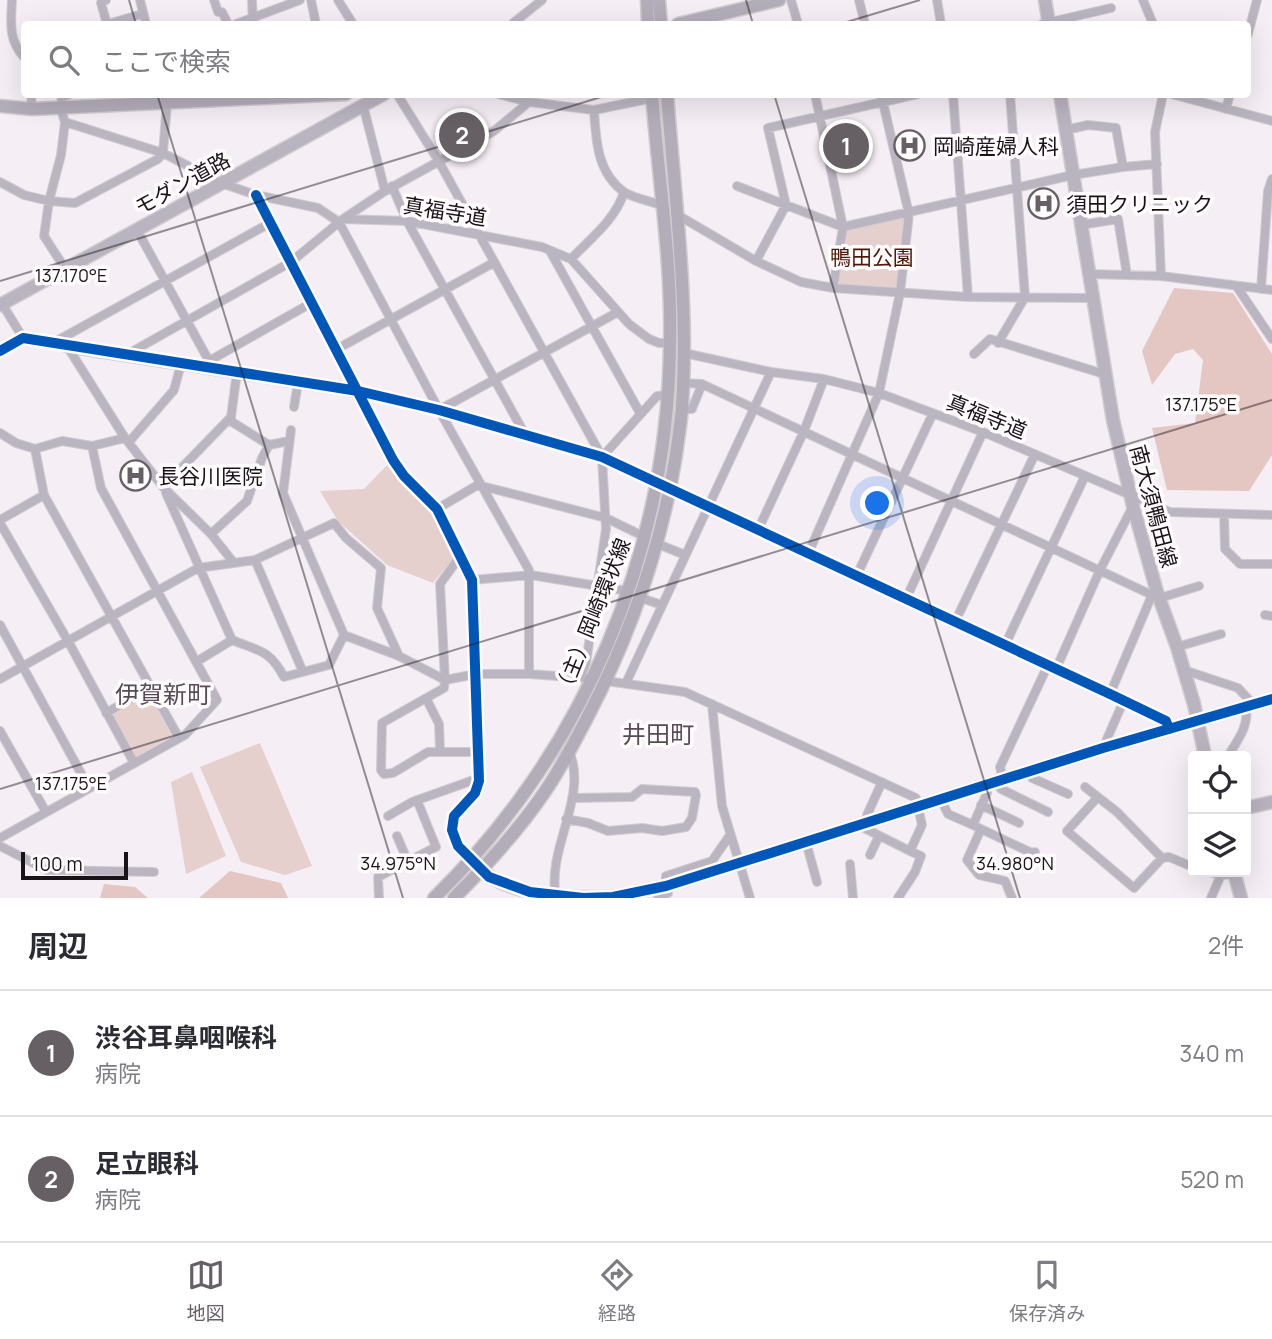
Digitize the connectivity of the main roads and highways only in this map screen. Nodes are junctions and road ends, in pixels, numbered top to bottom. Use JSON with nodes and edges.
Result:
{"nodes":[{"id":1,"x":647,"y":0,"type":"edge"},
{"id":2,"x":659,"y":0,"type":"edge"},
{"id":3,"x":779,"y":0,"type":"edge"},
{"id":4,"x":648,"y":21,"type":"edge"},
{"id":5,"x":661,"y":21,"type":"edge"},
{"id":6,"x":691,"y":21,"type":"edge"},
{"id":7,"x":188,"y":98,"type":"edge"},
{"id":8,"x":652,"y":98,"type":"edge"},
{"id":9,"x":667,"y":98,"type":"edge"},
{"id":10,"x":166,"y":99,"type":"edge"},
{"id":11,"x":0,"y":106,"type":"edge"},
{"id":12,"x":434,"y":898,"type":"edge"},
{"id":13,"x":454,"y":898,"type":"edge"}],
"edges":[{"from":1,"to":4,"type":"main road"},
{"from":2,"to":5,"type":"main road"},
{"from":3,"to":6,"type":"main road"},
{"from":7,"to":10,"type":"main road"},
{"from":8,"to":12,"type":"main road","name":"（主）岡崎環状線"},
{"from":9,"to":13,"type":"main road","name":"（主）岡崎環状線"},
{"from":10,"to":11,"type":"main road"}]}
